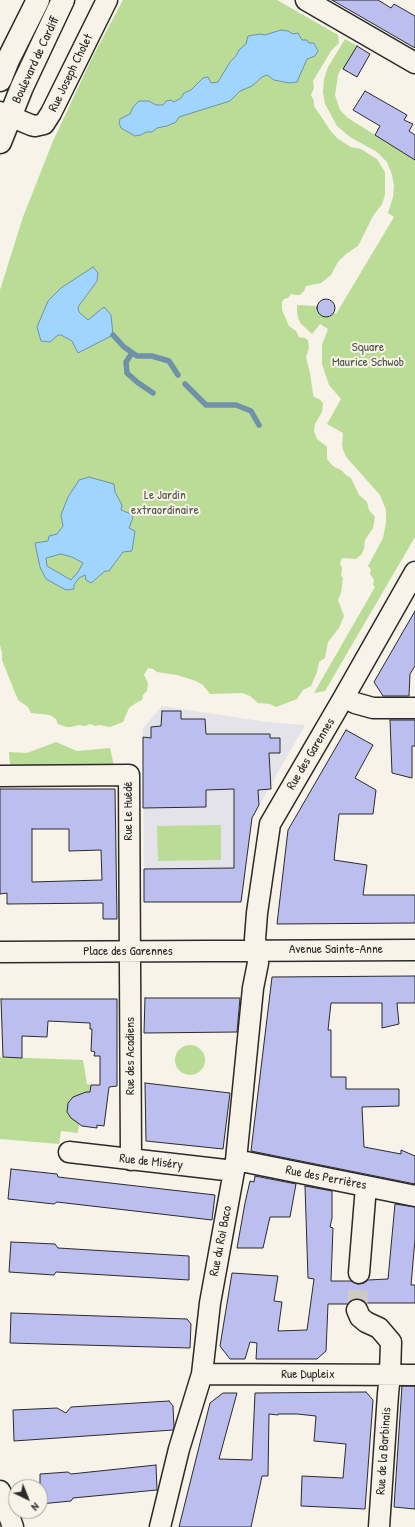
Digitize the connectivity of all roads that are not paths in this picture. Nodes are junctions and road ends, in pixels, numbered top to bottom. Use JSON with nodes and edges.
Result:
{"nodes":[{"id":1,"x":38,"y":0,"type":"edge"},
{"id":2,"x":63,"y":0,"type":"edge"},
{"id":3,"x":107,"y":0,"type":"edge"},
{"id":4,"x":306,"y":0,"type":"edge"},
{"id":5,"x":415,"y":62,"type":"edge"},
{"id":6,"x":0,"y":80,"type":"edge"},
{"id":7,"x":5,"y":114,"type":"edge"},
{"id":8,"x":0,"y":142,"type":"edge"},
{"id":9,"x":415,"y":572,"type":"edge"},
{"id":10,"x":344,"y":697,"type":"junction"},
{"id":11,"x":415,"y":708,"type":"edge"},
{"id":12,"x":0,"y":776,"type":"edge"},
{"id":13,"x":415,"y":950,"type":"edge"},
{"id":14,"x":257,"y":951,"type":"junction"},
{"id":15,"x":0,"y":952,"type":"edge"},
{"id":16,"x":130,"y":952,"type":"junction"},
{"id":17,"x":69,"y":1152,"type":"dead end"},
{"id":18,"x":131,"y":1160,"type":"junction"},
{"id":19,"x":235,"y":1166,"type":"junction"},
{"id":20,"x":366,"y":1186,"type":"junction"},
{"id":21,"x":415,"y":1196,"type":"edge"},
{"id":22,"x":359,"y":1274,"type":"tunnel mouth"},
{"id":23,"x":357,"y":1310,"type":"dead end"},
{"id":24,"x":202,"y":1374,"type":"junction"},
{"id":25,"x":390,"y":1374,"type":"junction"},
{"id":26,"x":415,"y":1375,"type":"edge"},
{"id":27,"x":0,"y":1491,"type":"edge"},
{"id":28,"x":13,"y":1527,"type":"edge"},
{"id":29,"x":160,"y":1527,"type":"edge"},
{"id":30,"x":379,"y":1527,"type":"edge"}],
"edges":[{"from":1,"to":6,"type":"main road","name":"Boulevard de Cardiff"},
{"from":2,"to":7,"type":"main road","name":"Boulevard de Cardiff"},
{"from":3,"to":7,"type":"street","name":"Rue Joseph Cholet"},
{"from":4,"to":5,"type":"street"},
{"from":7,"to":8,"type":"main road","name":"Boulevard de Cardiff"},
{"from":9,"to":10,"type":"street","name":"Rue des Garennes"},
{"from":10,"to":11,"type":"street"},
{"from":10,"to":14,"type":"street","name":"Rue des Garennes"},
{"from":12,"to":16,"type":"street","name":"Rue Le Huédé"},
{"from":13,"to":14,"type":"street","name":"Avenue Sainte-Anne"},
{"from":14,"to":16,"type":"street","name":"Place des Garennes"},
{"from":14,"to":19,"type":"street","name":"Rue du Roi Baco"},
{"from":15,"to":16,"type":"street","name":"Place des Garennes"},
{"from":16,"to":18,"type":"street","name":"Rue des Acadiens"},
{"from":17,"to":18,"type":"street","name":"Rue de Miséry"},
{"from":18,"to":19,"type":"street","name":"Rue de Miséry"},
{"from":19,"to":20,"type":"street","name":"Rue des Perrières"},
{"from":19,"to":24,"type":"street","name":"Rue du Roi Baco"},
{"from":20,"to":21,"type":"street","name":"Rue des Perrières"},
{"from":20,"to":22,"type":"street"},
{"from":23,"to":25,"type":"street","name":"Rue de la Barbinais"},
{"from":24,"to":25,"type":"street","name":"Rue Dupleix"},
{"from":24,"to":29,"type":"street","name":"Rue du Roi Baco"},
{"from":25,"to":26,"type":"street","name":"Rue Dupleix"},
{"from":25,"to":30,"type":"street","name":"Rue de la Barbinais"},
{"from":27,"to":28,"type":"street"}]}
